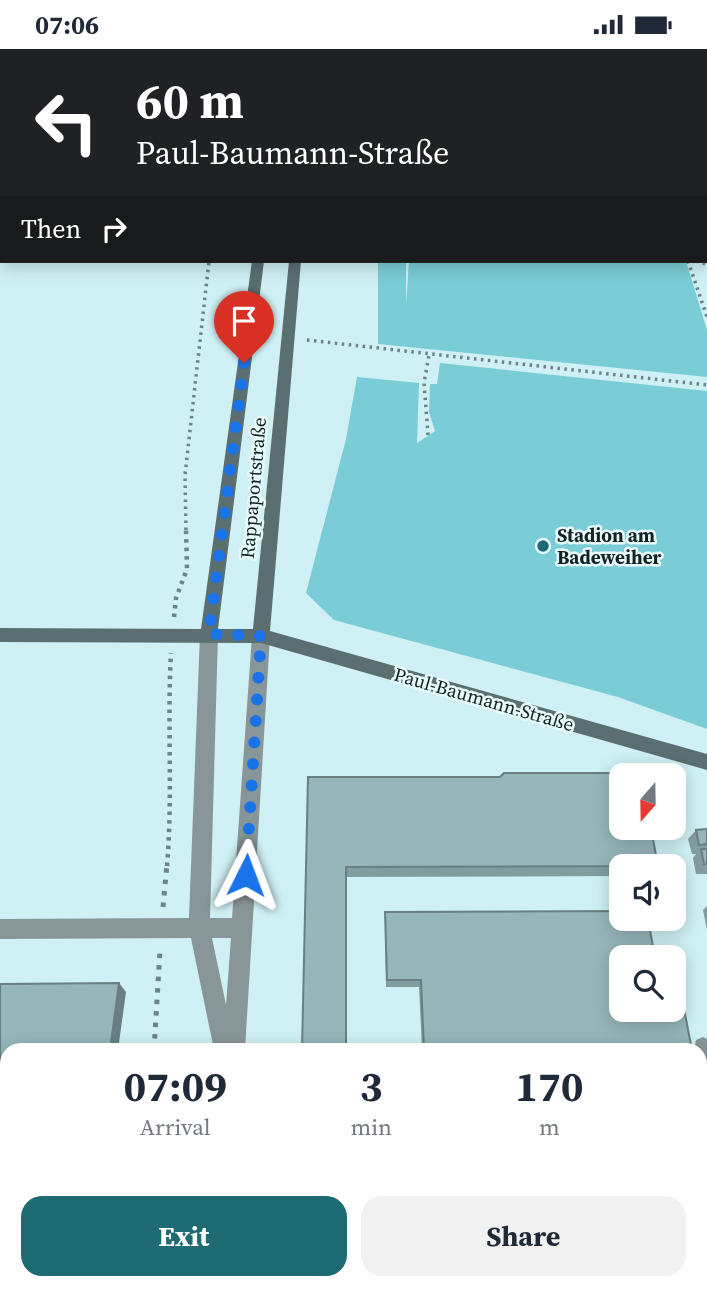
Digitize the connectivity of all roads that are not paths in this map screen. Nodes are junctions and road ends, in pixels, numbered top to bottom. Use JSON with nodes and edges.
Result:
{"nodes":[{"id":1,"x":258,"y":263,"type":"edge"},
{"id":2,"x":295,"y":263,"type":"edge"},
{"id":3,"x":209,"y":634,"type":"junction"},
{"id":4,"x":0,"y":635,"type":"edge"},
{"id":5,"x":261,"y":636,"type":"junction"},
{"id":6,"x":707,"y":762,"type":"edge"},
{"id":7,"x":200,"y":928,"type":"junction"},
{"id":8,"x":243,"y":928,"type":"junction"},
{"id":9,"x":0,"y":929,"type":"edge"},
{"id":10,"x":224,"y":1043,"type":"edge"},
{"id":11,"x":235,"y":1043,"type":"edge"}],
"edges":[{"from":1,"to":3,"type":"main road","name":"Rappaportstraße"},
{"from":2,"to":5,"type":"main road","name":"Rappaportstraße"},
{"from":3,"to":4,"type":"main road","name":"Paul-Baumann-Straße"},
{"from":3,"to":5,"type":"main road","name":"Paul-Baumann-Straße"},
{"from":3,"to":7,"type":"street"},
{"from":5,"to":6,"type":"main road","name":"Paul-Baumann-Straße"},
{"from":5,"to":8,"type":"street"},
{"from":7,"to":8,"type":"street"},
{"from":7,"to":9,"type":"street"},
{"from":7,"to":10,"type":"street"},
{"from":8,"to":11,"type":"street"}]}
